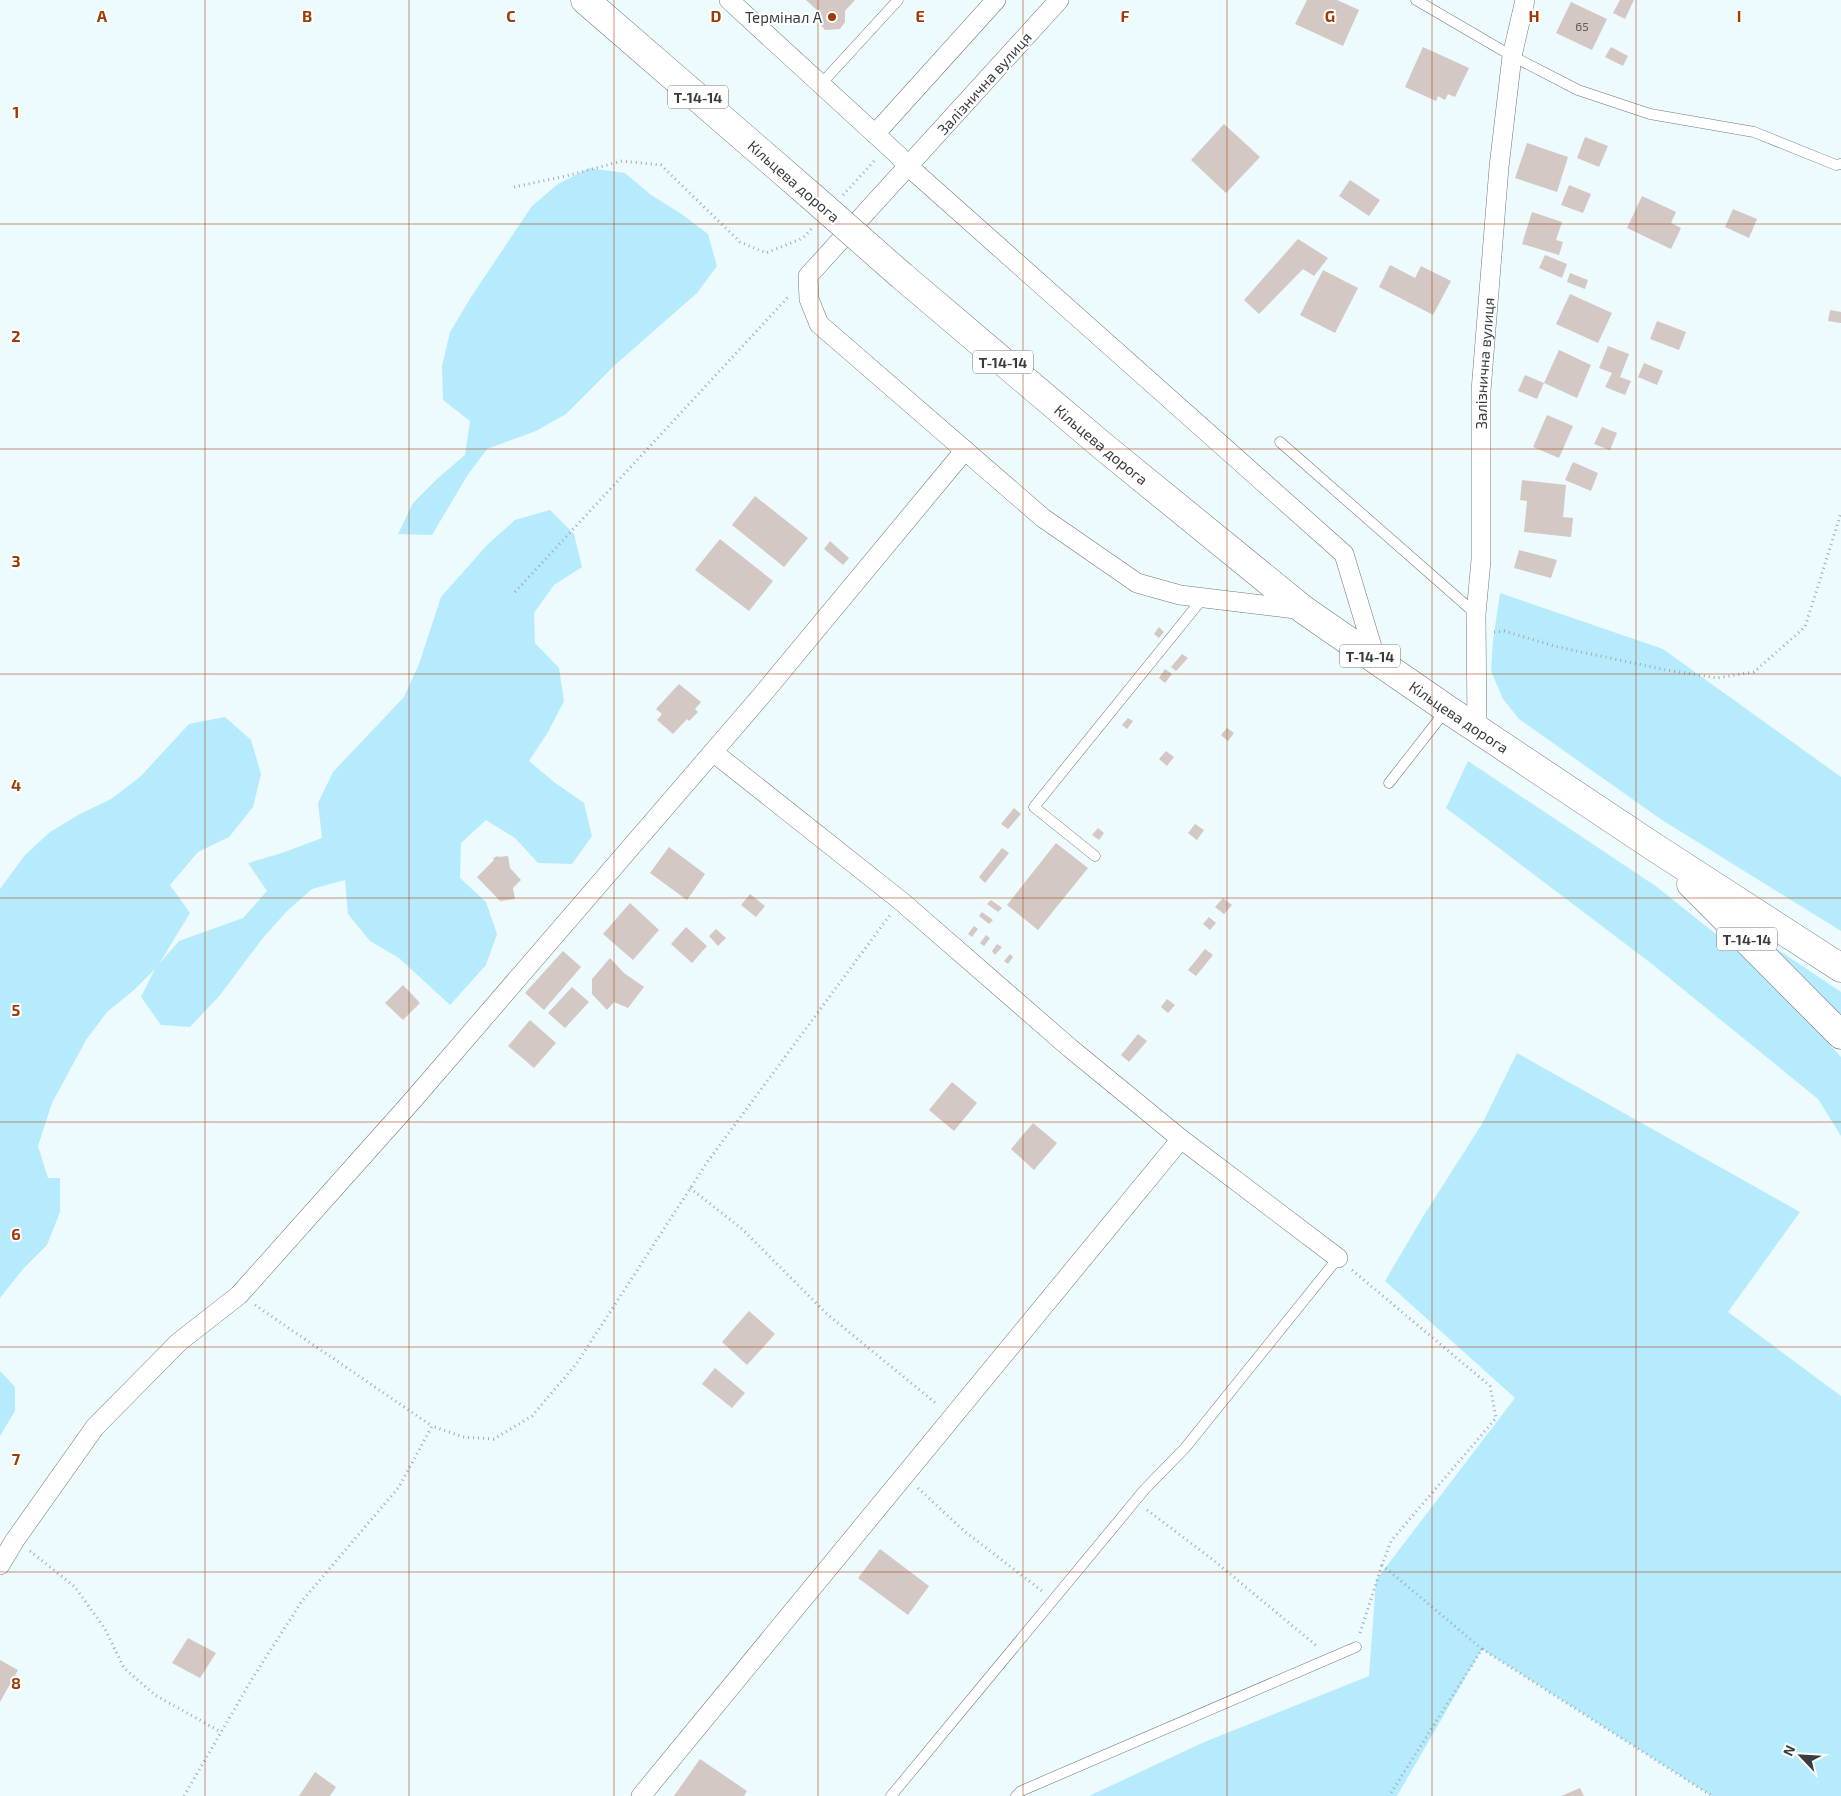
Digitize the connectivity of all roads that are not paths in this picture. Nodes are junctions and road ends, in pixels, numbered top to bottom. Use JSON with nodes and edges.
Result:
{"nodes":[{"id":1,"x":585,"y":0,"type":"edge"},
{"id":2,"x":729,"y":0,"type":"edge"},
{"id":3,"x":898,"y":0,"type":"edge"},
{"id":4,"x":996,"y":0,"type":"edge"},
{"id":5,"x":1060,"y":0,"type":"edge"},
{"id":6,"x":1416,"y":0,"type":"edge"},
{"id":7,"x":1526,"y":0,"type":"edge"},
{"id":8,"x":1512,"y":56,"type":"junction"},
{"id":9,"x":821,"y":84,"type":"junction"},
{"id":10,"x":882,"y":140,"type":"junction"},
{"id":11,"x":1841,"y":164,"type":"edge"},
{"id":12,"x":909,"y":166,"type":"junction"},
{"id":13,"x":1280,"y":442,"type":"dead end"},
{"id":14,"x":965,"y":450,"type":"junction"},
{"id":15,"x":1203,"y":598,"type":"junction"},
{"id":16,"x":1304,"y":610,"type":"junction"},
{"id":17,"x":1476,"y":614,"type":"junction"},
{"id":18,"x":1376,"y":660,"type":"junction"},
{"id":19,"x":1447,"y":709,"type":"junction"},
{"id":20,"x":1477,"y":729,"type":"junction"},
{"id":21,"x":713,"y":752,"type":"junction"},
{"id":22,"x":1389,"y":783,"type":"dead end"},
{"id":23,"x":1651,"y":845,"type":"junction"},
{"id":24,"x":1095,"y":856,"type":"dead end"},
{"id":25,"x":1841,"y":968,"type":"edge"},
{"id":26,"x":1841,"y":1035,"type":"edge"},
{"id":27,"x":1181,"y":1139,"type":"junction"},
{"id":28,"x":1338,"y":1258,"type":"joint"},
{"id":29,"x":0,"y":1565,"type":"edge"},
{"id":30,"x":1356,"y":1647,"type":"road end"},
{"id":31,"x":641,"y":1796,"type":"edge"},
{"id":32,"x":891,"y":1796,"type":"edge"},
{"id":33,"x":1016,"y":1796,"type":"edge"}],
"edges":[{"from":1,"to":16,"type":"highway","name":"Кільцева дорога","number":"Т-14-14","bridge":true},
{"from":2,"to":9,"type":"street"},
{"from":3,"to":9,"type":"lane"},
{"from":4,"to":10,"type":"street"},
{"from":5,"to":12,"type":"street","name":"Залізнична вулиця"},
{"from":6,"to":8,"type":"lane"},
{"from":7,"to":8,"type":"street","name":"Залізнична вулиця"},
{"from":8,"to":11,"type":"lane"},
{"from":8,"to":17,"type":"street","name":"Залізнична вулиця"},
{"from":9,"to":10,"type":"street"},
{"from":10,"to":12,"type":"street"},
{"from":12,"to":14,"type":"street","name":"Залізнична вулиця"},
{"from":12,"to":18,"type":"street"},
{"from":13,"to":17,"type":"lane"},
{"from":14,"to":15,"type":"street"},
{"from":14,"to":21,"type":"street"},
{"from":15,"to":16,"type":"street"},
{"from":15,"to":24,"type":"lane"},
{"from":16,"to":18,"type":"highway","name":"Кільцева дорога","number":"Т-14-14"},
{"from":17,"to":20,"type":"street","name":"Залізнична вулиця"},
{"from":18,"to":19,"type":"highway","name":"Кільцева дорога","number":"Т-14-14"},
{"from":19,"to":20,"type":"highway","name":"Кільцева дорога","number":"Т-14-14"},
{"from":19,"to":22,"type":"lane"},
{"from":20,"to":23,"type":"highway","name":"Кільцева дорога","number":"Т-14-14"},
{"from":21,"to":27,"type":"street"},
{"from":21,"to":29,"type":"street"},
{"from":23,"to":25,"type":"highway","number":"Т-14-14"},
{"from":23,"to":26,"type":"highway","number":"Т-14-14"},
{"from":27,"to":28,"type":"street"},
{"from":27,"to":31,"type":"street"},
{"from":28,"to":32,"type":"lane"},
{"from":30,"to":33,"type":"lane"}]}
